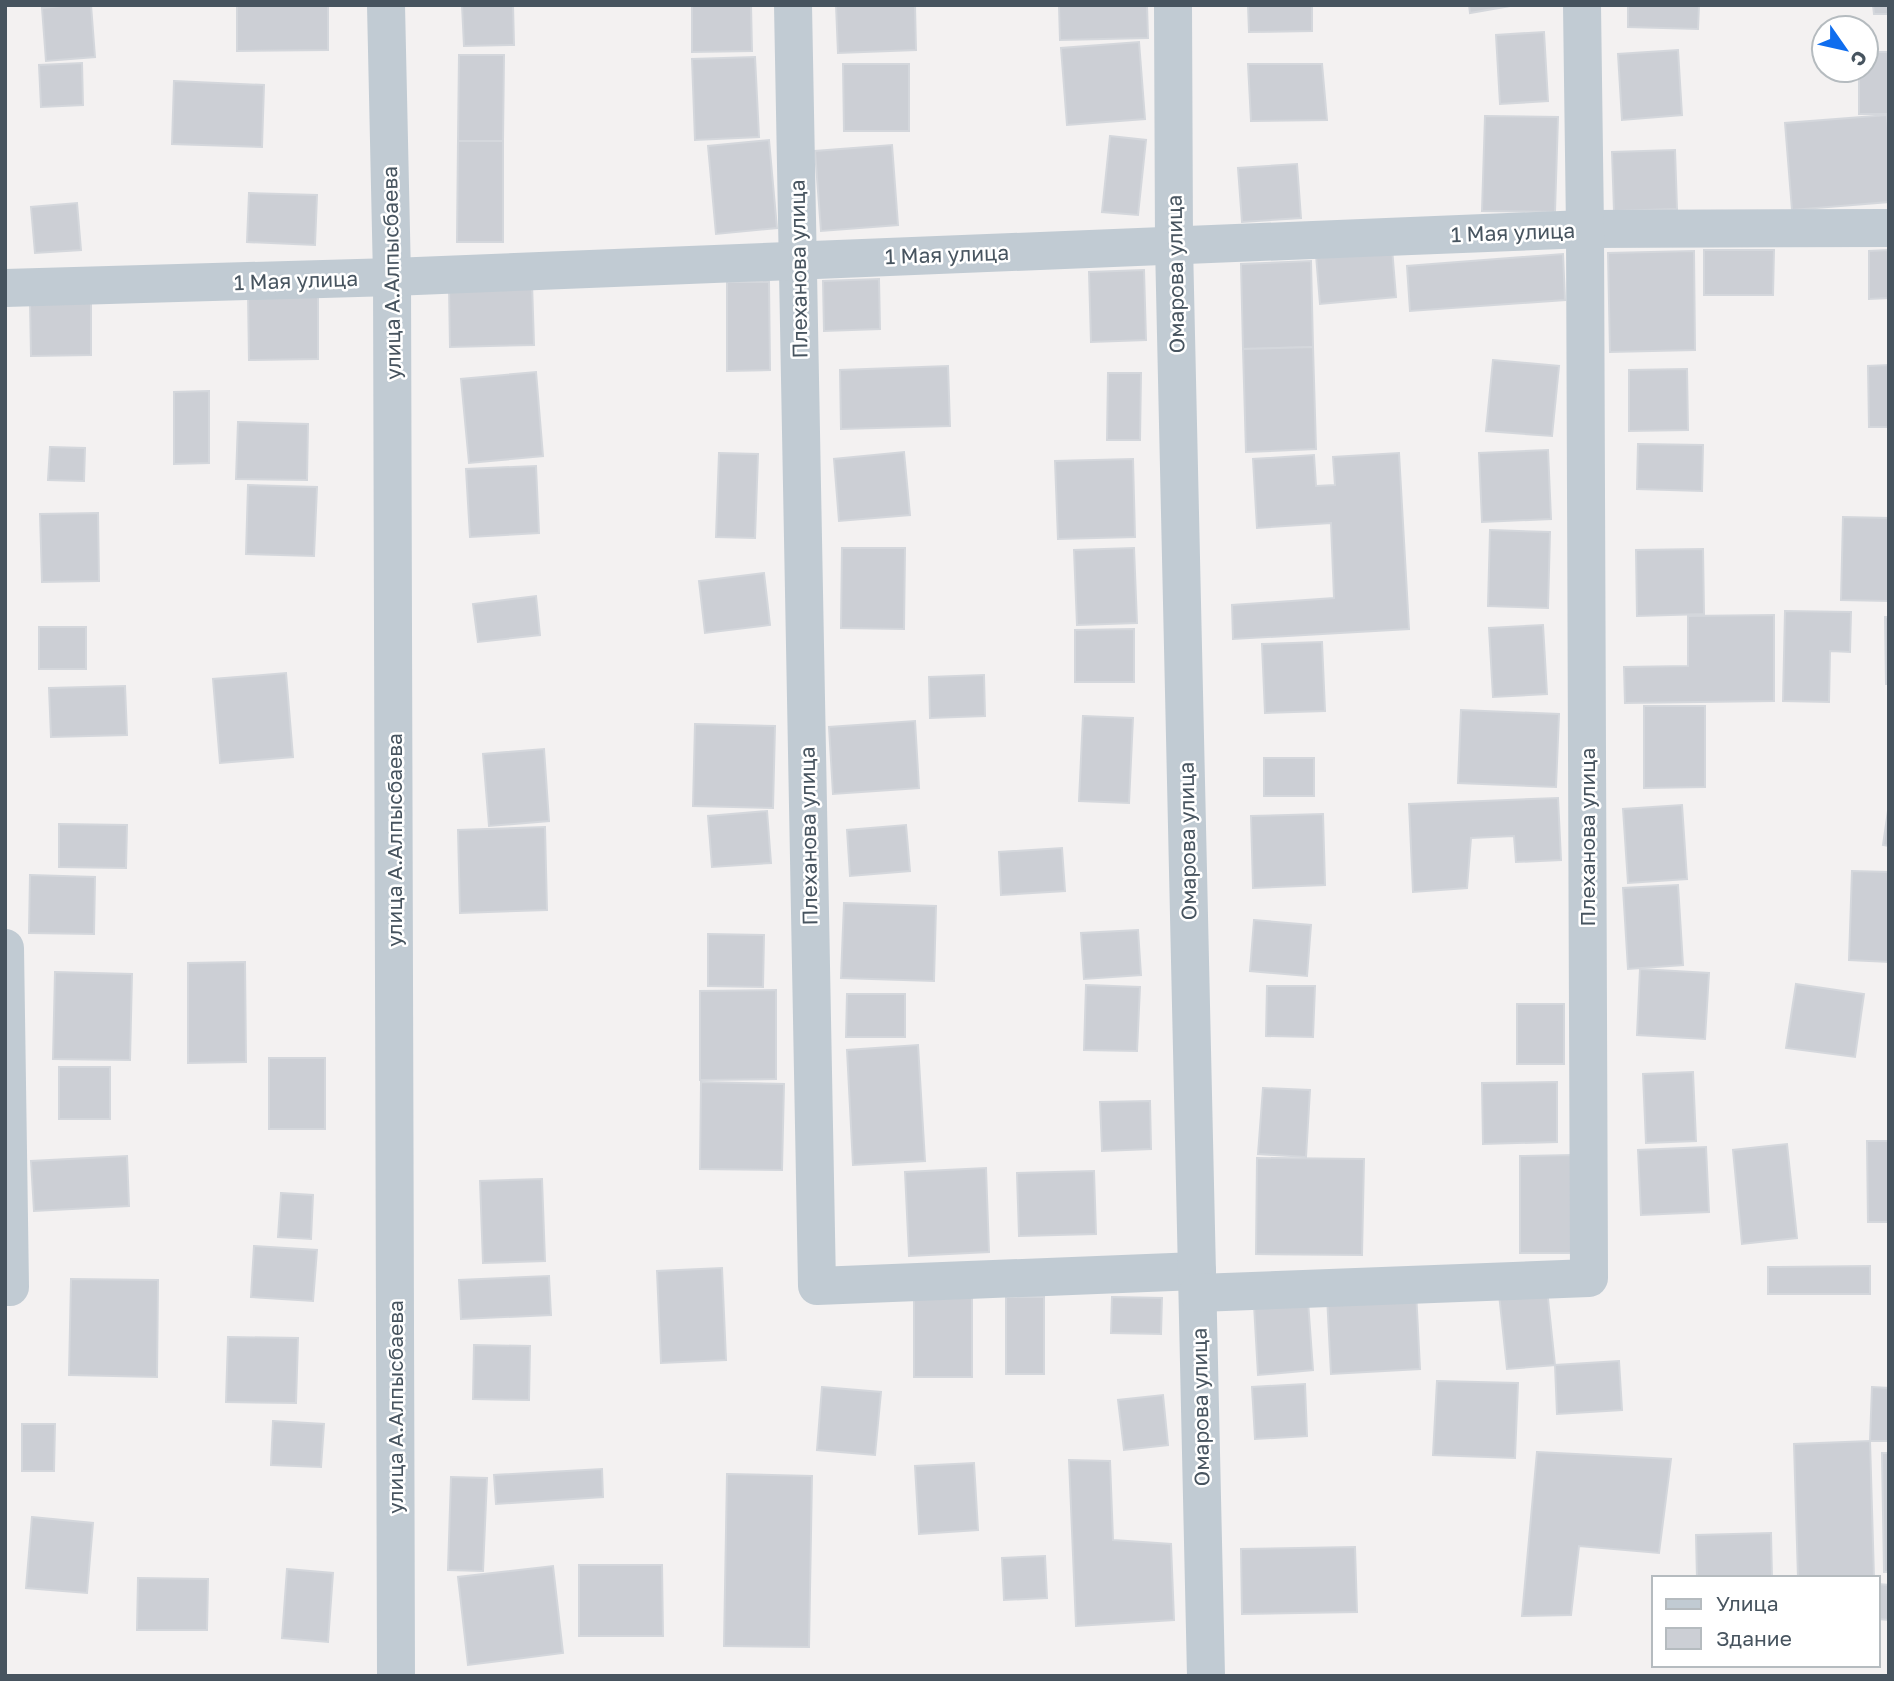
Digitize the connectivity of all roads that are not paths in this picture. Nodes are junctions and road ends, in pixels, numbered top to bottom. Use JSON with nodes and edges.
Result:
{"nodes":[{"id":1,"x":386,"y":5,"type":"edge"},
{"id":2,"x":793,"y":5,"type":"edge"},
{"id":3,"x":1173,"y":5,"type":"edge"},
{"id":4,"x":1581,"y":5,"type":"edge"},
{"id":5,"x":1889,"y":228,"type":"edge"},
{"id":6,"x":1584,"y":229,"type":"junction"},
{"id":7,"x":1174,"y":245,"type":"junction"},
{"id":8,"x":797,"y":261,"type":"junction"},
{"id":9,"x":392,"y":277,"type":"junction"},
{"id":10,"x":5,"y":288,"type":"edge"},
{"id":11,"x":5,"y":948,"type":"edge"},
{"id":12,"x":1197,"y":1282,"type":"junction"},
{"id":13,"x":5,"y":1287,"type":"edge"},
{"id":14,"x":396,"y":1676,"type":"edge"},
{"id":15,"x":1206,"y":1676,"type":"edge"}],
"edges":[{"from":1,"to":9,"type":"street","name":"улица А.Алпысбаева"},
{"from":2,"to":8,"type":"street","name":"Плеханова улица"},
{"from":3,"to":7,"type":"street","name":"Омарова улица"},
{"from":4,"to":6,"type":"street","name":"Плеханова улица"},
{"from":5,"to":6,"type":"street","name":"1 Мая улица"},
{"from":6,"to":7,"type":"street","name":"1 Мая улица"},
{"from":6,"to":12,"type":"street","name":"Плеханова улица"},
{"from":7,"to":8,"type":"street","name":"1 Мая улица"},
{"from":7,"to":12,"type":"street","name":"Омарова улица"},
{"from":8,"to":9,"type":"street","name":"1 Мая улица"},
{"from":8,"to":12,"type":"street","name":"Плеханова улица"},
{"from":9,"to":10,"type":"street","name":"1 Мая улица"},
{"from":9,"to":14,"type":"street","name":"улица А.Алпысбаева"},
{"from":11,"to":13,"type":"street"},
{"from":12,"to":15,"type":"street","name":"Омарова улица"}]}
